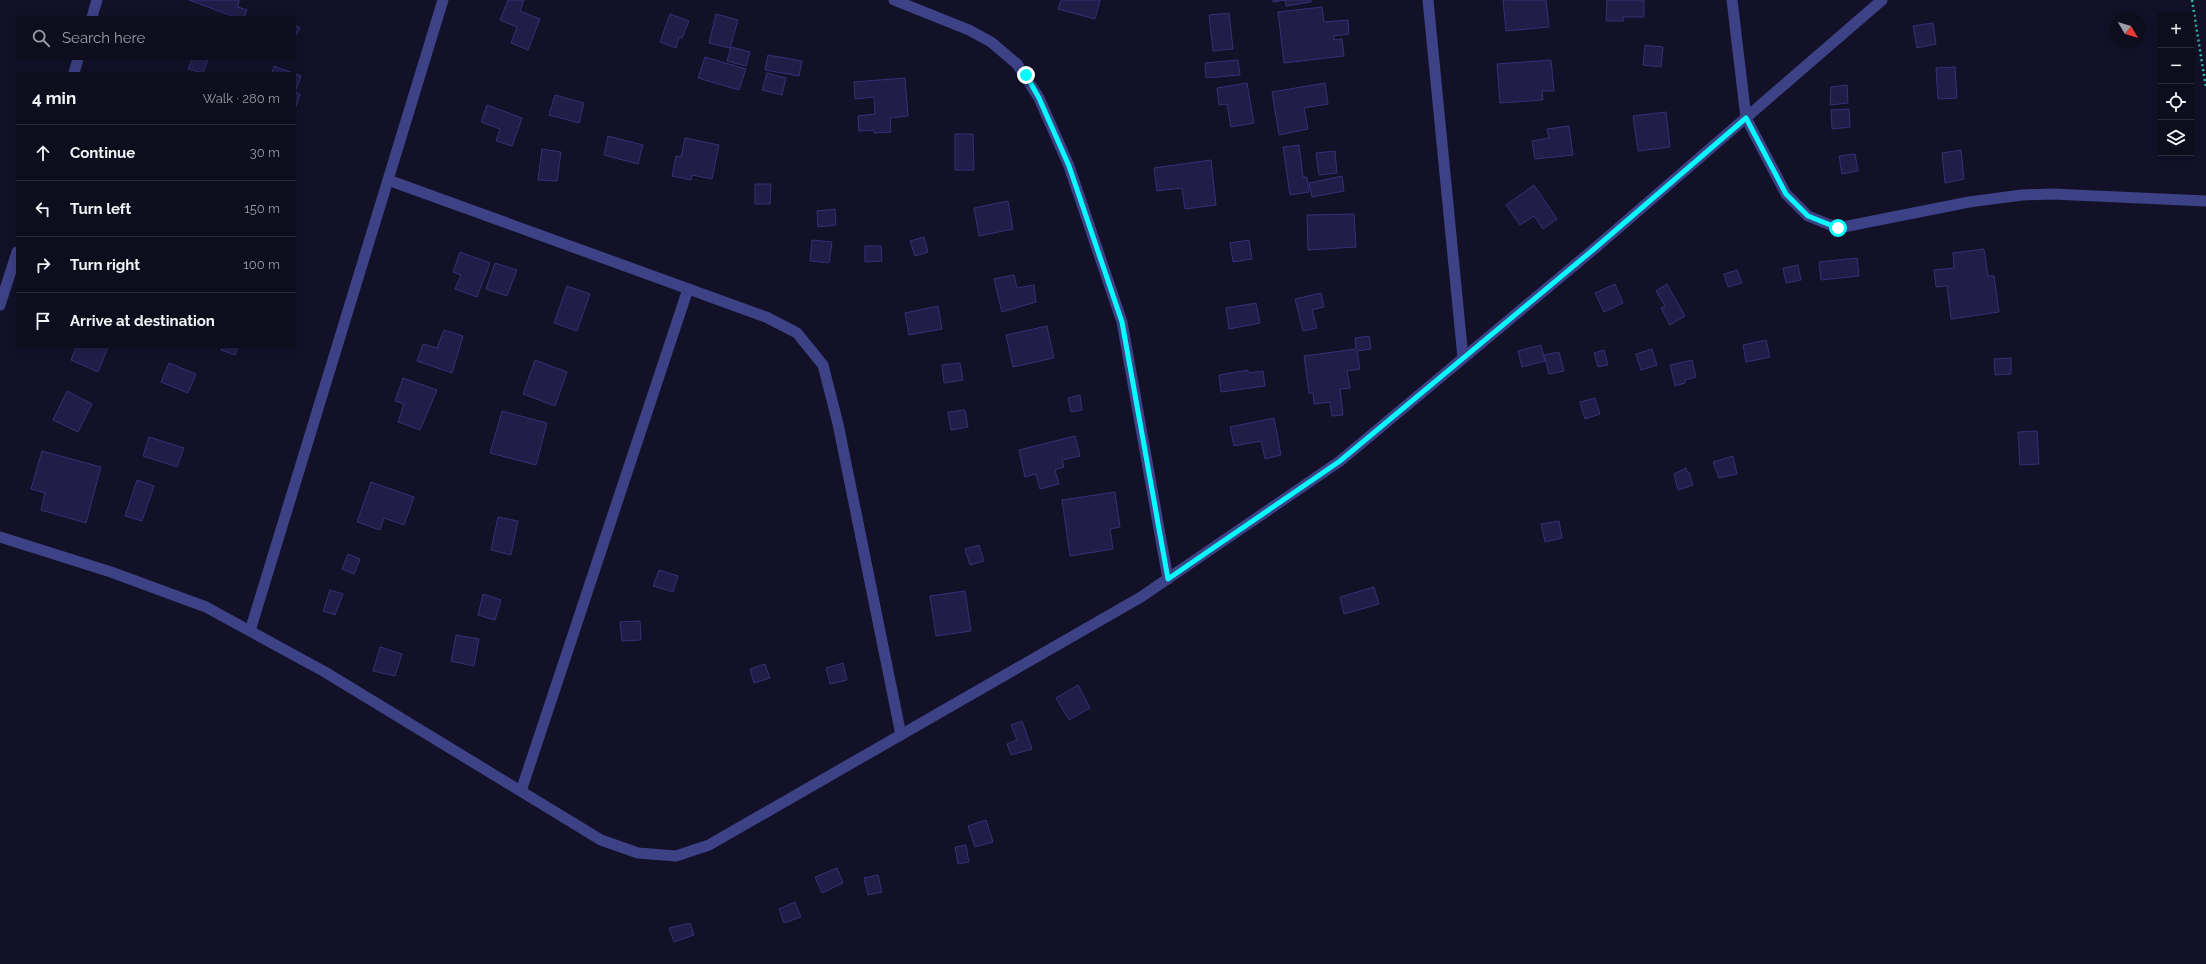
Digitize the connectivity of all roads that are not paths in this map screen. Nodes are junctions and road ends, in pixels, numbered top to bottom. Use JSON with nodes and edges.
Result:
{"nodes":[{"id":1,"x":97,"y":0,"type":"edge"},
{"id":2,"x":443,"y":0,"type":"edge"},
{"id":3,"x":894,"y":0,"type":"edge"},
{"id":4,"x":1428,"y":0,"type":"edge"},
{"id":5,"x":1732,"y":0,"type":"edge"},
{"id":6,"x":1882,"y":0,"type":"edge"},
{"id":7,"x":92,"y":16,"type":"edge"},
{"id":8,"x":78,"y":60,"type":"edge"},
{"id":9,"x":74,"y":72,"type":"edge"},
{"id":10,"x":1746,"y":118,"type":"junction"},
{"id":11,"x":388,"y":180,"type":"junction"},
{"id":12,"x":2206,"y":201,"type":"edge"},
{"id":13,"x":16,"y":255,"type":"edge"},
{"id":14,"x":688,"y":289,"type":"junction"},
{"id":15,"x":0,"y":305,"type":"edge"},
{"id":16,"x":1463,"y":358,"type":"junction"},
{"id":17,"x":0,"y":537,"type":"edge"},
{"id":18,"x":1168,"y":579,"type":"junction"},
{"id":19,"x":250,"y":631,"type":"junction"},
{"id":20,"x":901,"y":735,"type":"junction"},
{"id":21,"x":520,"y":791,"type":"junction"}],
"edges":[{"from":1,"to":7,"type":"street"},
{"from":2,"to":11,"type":"street"},
{"from":3,"to":18,"type":"street"},
{"from":4,"to":16,"type":"street"},
{"from":5,"to":10,"type":"street"},
{"from":6,"to":10,"type":"street"},
{"from":8,"to":9,"type":"street"},
{"from":10,"to":12,"type":"street"},
{"from":10,"to":16,"type":"street"},
{"from":11,"to":14,"type":"street"},
{"from":11,"to":19,"type":"street"},
{"from":13,"to":15,"type":"street"},
{"from":14,"to":20,"type":"street"},
{"from":14,"to":21,"type":"street"},
{"from":16,"to":18,"type":"street"},
{"from":17,"to":19,"type":"street"},
{"from":18,"to":20,"type":"street"},
{"from":19,"to":21,"type":"street"},
{"from":20,"to":21,"type":"street"}]}
